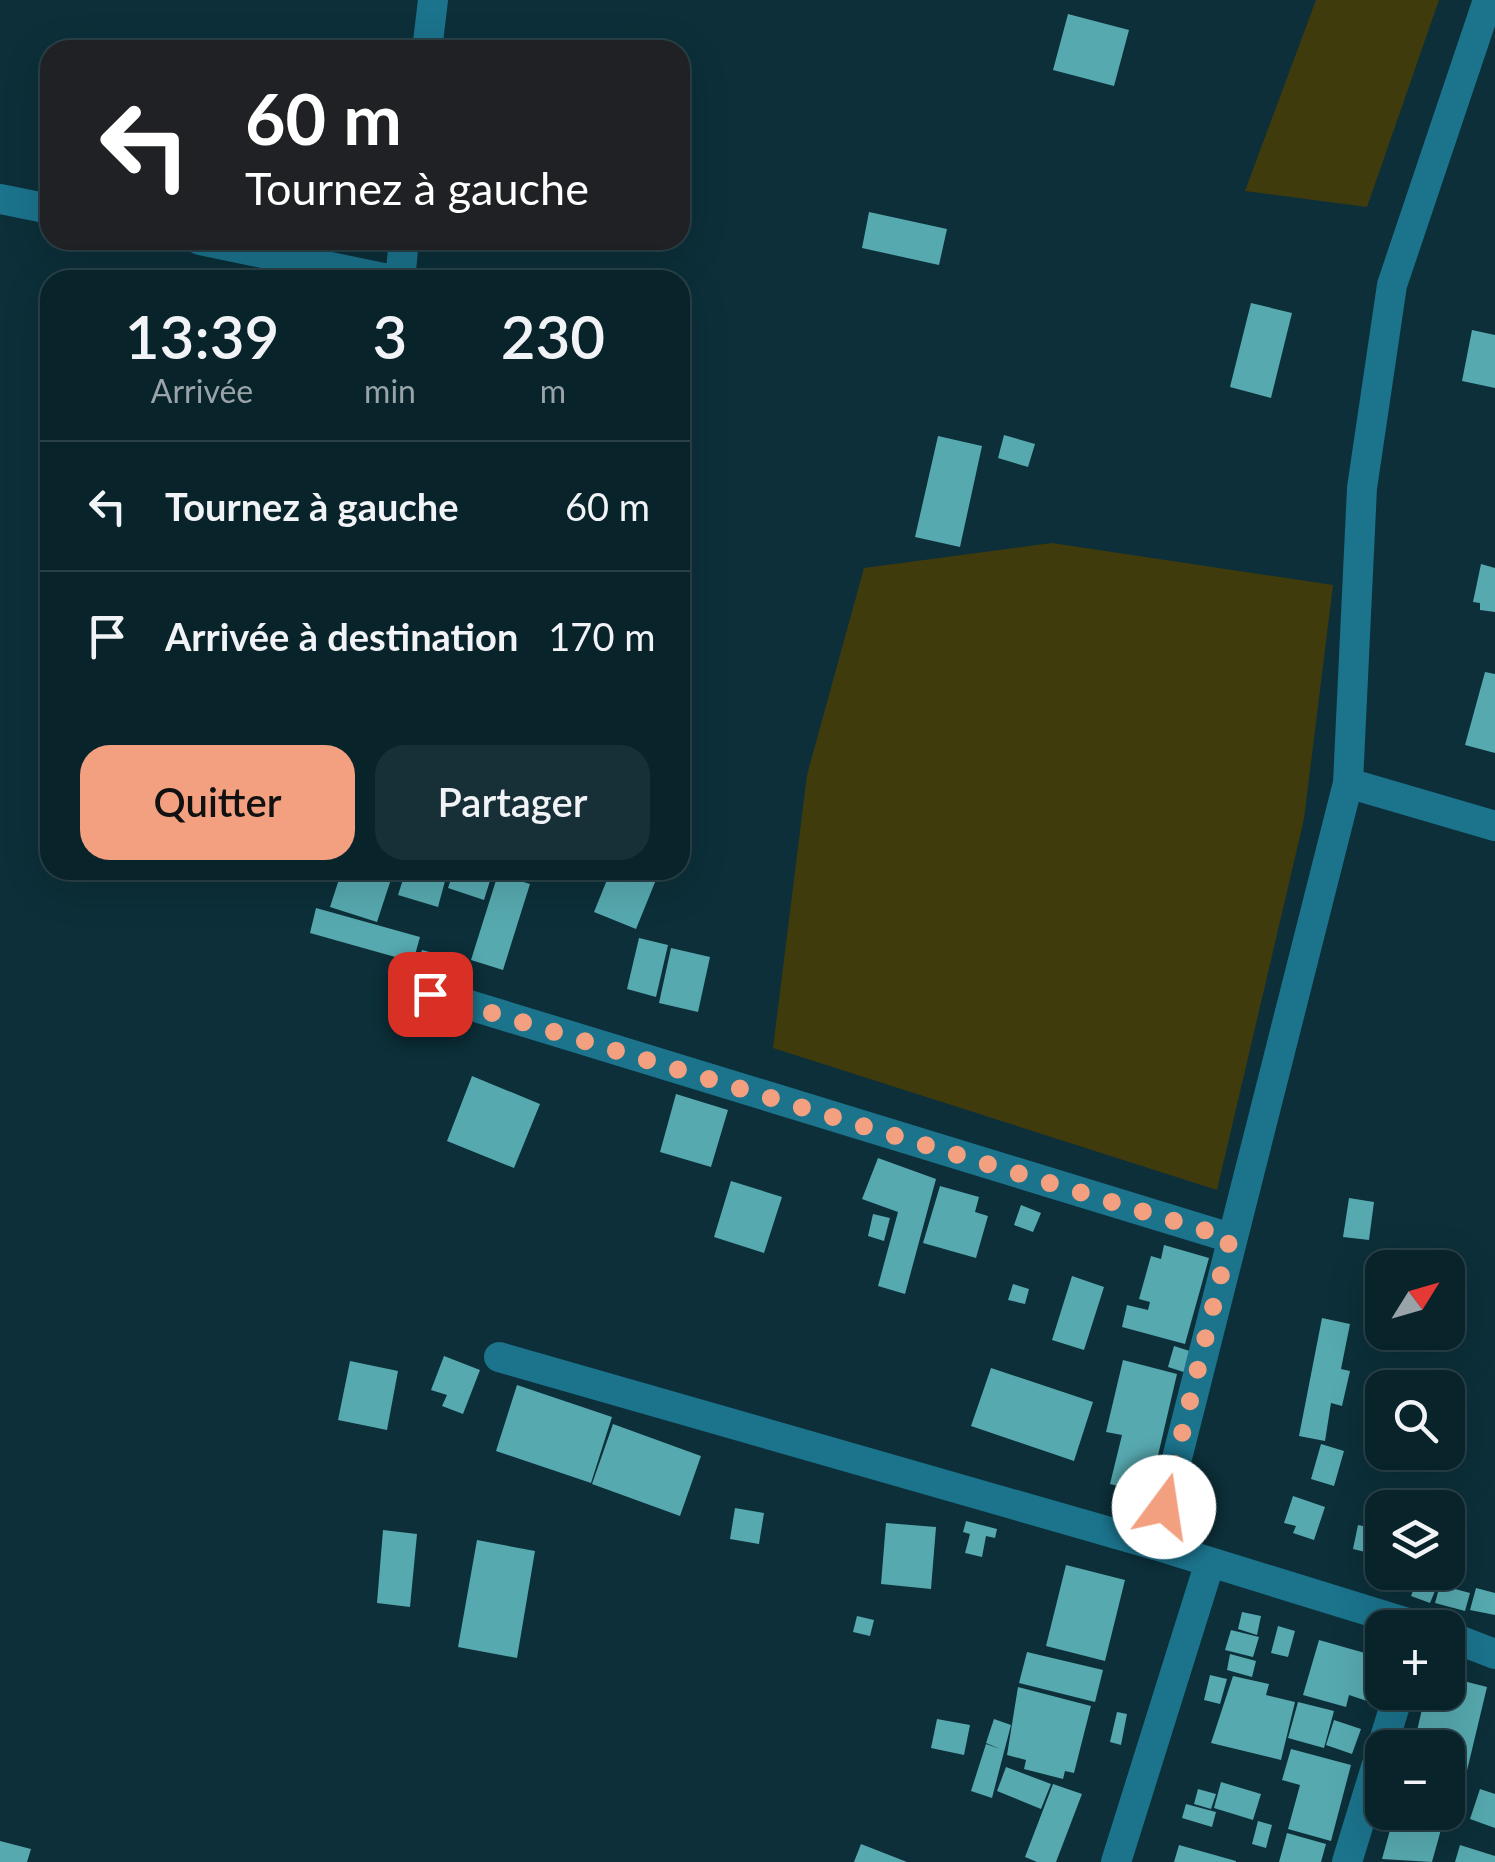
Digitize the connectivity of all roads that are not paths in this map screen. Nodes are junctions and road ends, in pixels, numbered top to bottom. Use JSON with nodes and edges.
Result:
{"nodes":[{"id":1,"x":433,"y":0,"type":"edge"},
{"id":2,"x":1488,"y":0,"type":"edge"},
{"id":3,"x":428,"y":40,"type":"edge"},
{"id":4,"x":0,"y":198,"type":"edge"},
{"id":5,"x":40,"y":207,"type":"edge"},
{"id":6,"x":249,"y":250,"type":"edge"},
{"id":7,"x":347,"y":270,"type":"edge"},
{"id":8,"x":1348,"y":783,"type":"junction"},
{"id":9,"x":1495,"y":826,"type":"edge"},
{"id":10,"x":430,"y":994,"type":"dead end"},
{"id":11,"x":1230,"y":1238,"type":"junction"},
{"id":12,"x":499,"y":1357,"type":"dead end"},
{"id":13,"x":1155,"y":1545,"type":"junction"},
{"id":14,"x":1210,"y":1562,"type":"junction"},
{"id":15,"x":1365,"y":1610,"type":"edge"},
{"id":16,"x":1465,"y":1643,"type":"edge"},
{"id":17,"x":1495,"y":1654,"type":"edge"},
{"id":18,"x":1393,"y":1710,"type":"edge"},
{"id":19,"x":1116,"y":1862,"type":"edge"},
{"id":20,"x":1347,"y":1862,"type":"edge"}],
"edges":[{"from":1,"to":3,"type":"street"},
{"from":2,"to":8,"type":"street"},
{"from":4,"to":5,"type":"street"},
{"from":6,"to":7,"type":"street"},
{"from":8,"to":9,"type":"street"},
{"from":8,"to":11,"type":"street"},
{"from":10,"to":11,"type":"street"},
{"from":11,"to":13,"type":"street"},
{"from":12,"to":13,"type":"street"},
{"from":13,"to":14,"type":"street"},
{"from":14,"to":15,"type":"street"},
{"from":14,"to":19,"type":"street"},
{"from":16,"to":17,"type":"street"},
{"from":18,"to":20,"type":"street"}]}
